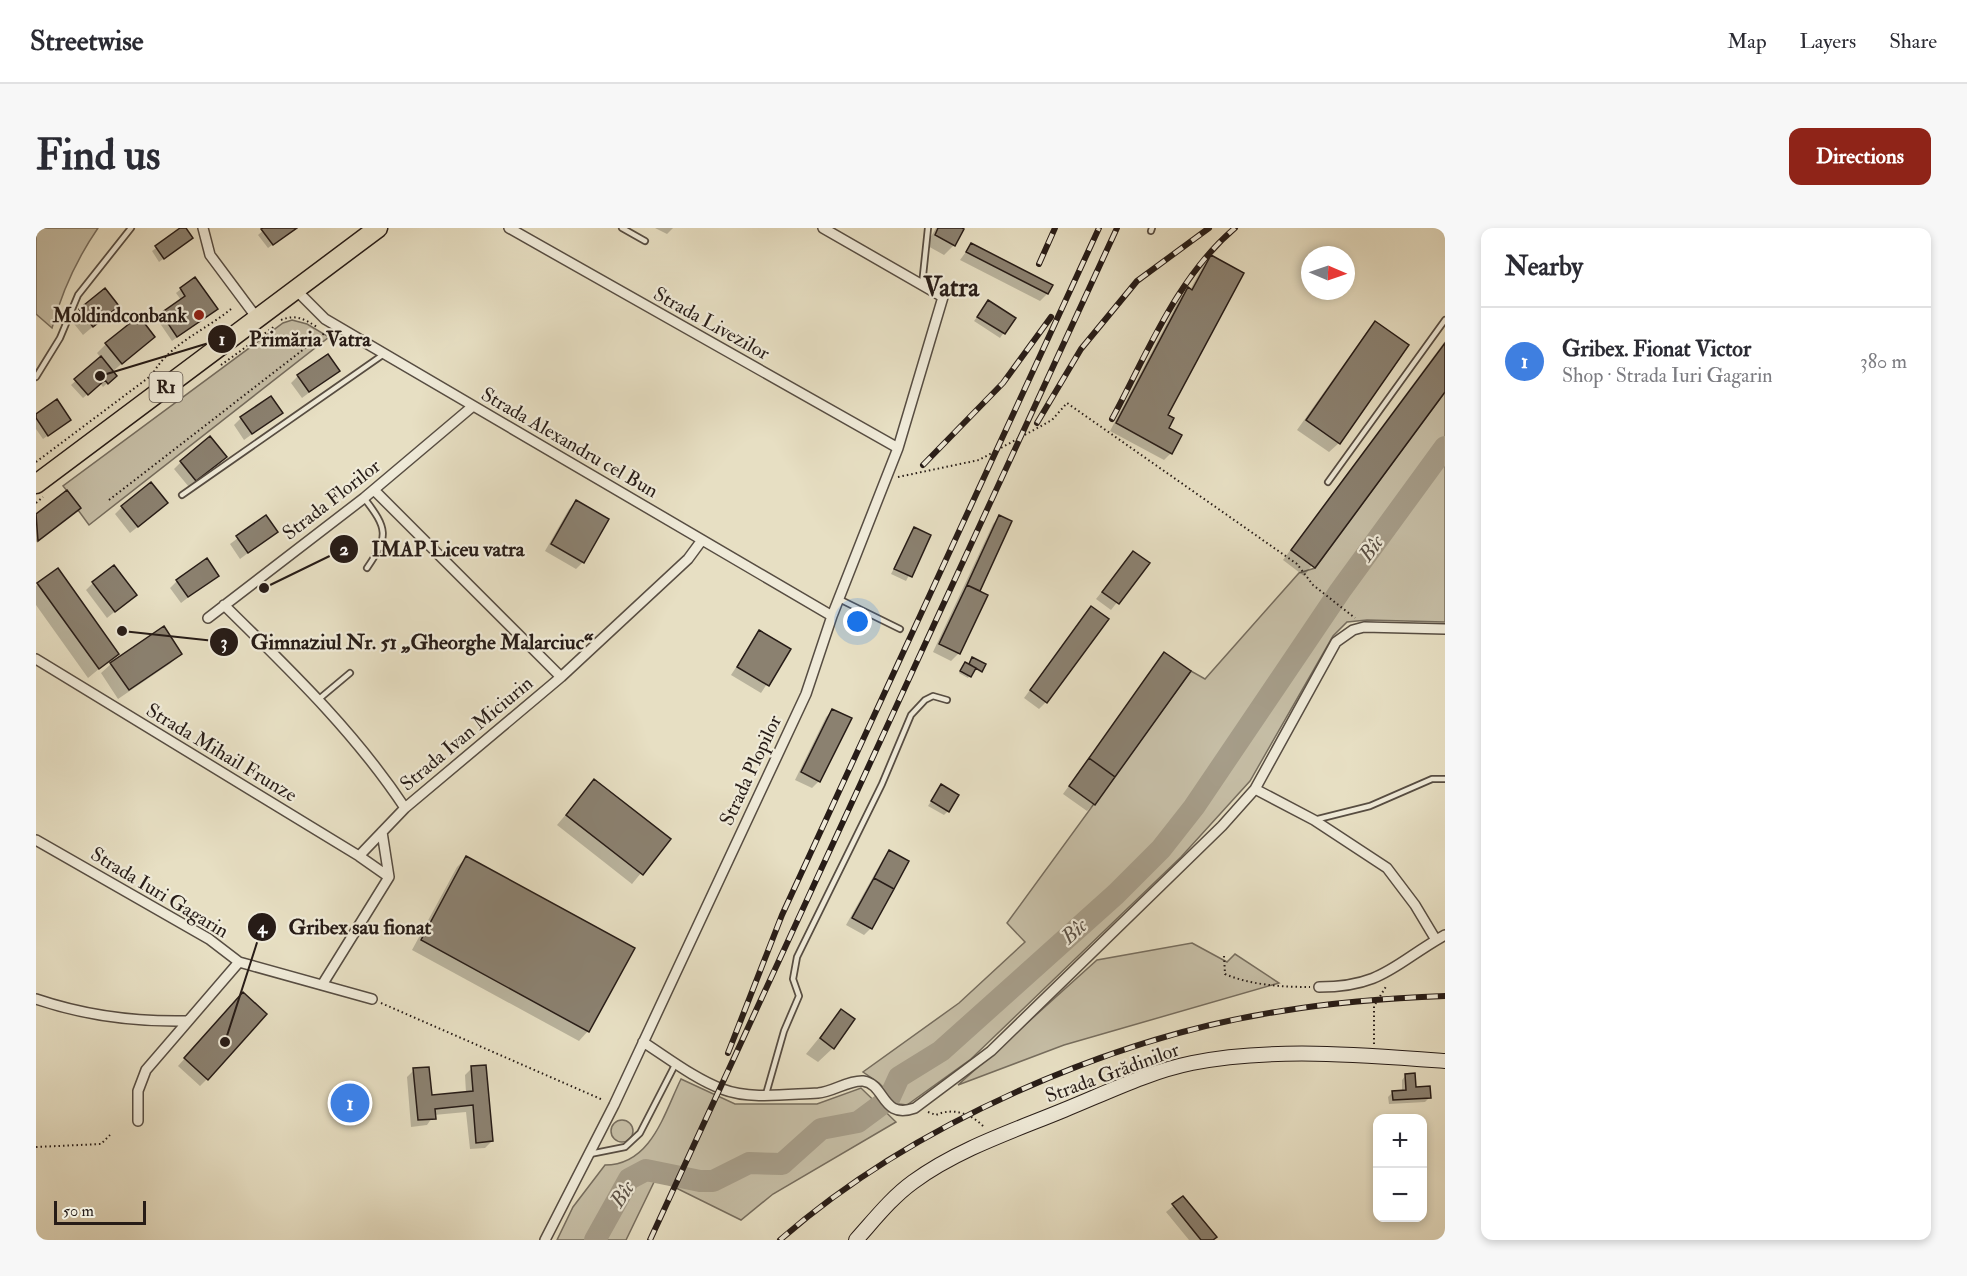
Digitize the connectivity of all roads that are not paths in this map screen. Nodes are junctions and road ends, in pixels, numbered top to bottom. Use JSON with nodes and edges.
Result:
{"nodes":[{"id":1,"x":131,"y":228,"type":"edge"},
{"id":2,"x":203,"y":228,"type":"edge"},
{"id":3,"x":378,"y":228,"type":"edge"},
{"id":4,"x":509,"y":228,"type":"edge"},
{"id":5,"x":622,"y":228,"type":"edge"},
{"id":6,"x":822,"y":228,"type":"edge"},
{"id":7,"x":928,"y":228,"type":"edge"},
{"id":8,"x":645,"y":241,"type":"dead end"},
{"id":9,"x":922,"y":285,"type":"junction"},
{"id":10,"x":296,"y":290,"type":"junction"},
{"id":11,"x":257,"y":318,"type":"junction"},
{"id":12,"x":1445,"y":320,"type":"edge"},
{"id":13,"x":384,"y":354,"type":"junction"},
{"id":14,"x":36,"y":377,"type":"edge"},
{"id":15,"x":473,"y":406,"type":"junction"},
{"id":16,"x":898,"y":448,"type":"junction"},
{"id":17,"x":1328,"y":482,"type":"dead end"},
{"id":18,"x":41,"y":490,"type":"edge"},
{"id":19,"x":374,"y":490,"type":"junction"},
{"id":20,"x":182,"y":495,"type":"dead end"},
{"id":21,"x":364,"y":498,"type":"junction"},
{"id":22,"x":702,"y":540,"type":"junction"},
{"id":23,"x":367,"y":568,"type":"dead end"},
{"id":24,"x":839,"y":599,"type":"junction"},
{"id":25,"x":224,"y":605,"type":"junction"},
{"id":26,"x":832,"y":616,"type":"junction"},
{"id":27,"x":208,"y":618,"type":"dead end"},
{"id":28,"x":900,"y":629,"type":"dead end"},
{"id":29,"x":1444,"y":629,"type":"edge"},
{"id":30,"x":36,"y":659,"type":"edge"},
{"id":31,"x":350,"y":673,"type":"dead end"},
{"id":32,"x":561,"y":677,"type":"junction"},
{"id":33,"x":319,"y":699,"type":"junction"},
{"id":34,"x":947,"y":700,"type":"dead end"},
{"id":35,"x":1445,"y":779,"type":"edge"},
{"id":36,"x":1255,"y":789,"type":"junction"},
{"id":37,"x":405,"y":808,"type":"junction"},
{"id":38,"x":1314,"y":820,"type":"junction"},
{"id":39,"x":382,"y":832,"type":"junction"},
{"id":40,"x":36,"y":840,"type":"edge"},
{"id":41,"x":359,"y":856,"type":"junction"},
{"id":42,"x":388,"y":877,"type":"junction"},
{"id":43,"x":1445,"y":935,"type":"edge"},
{"id":44,"x":1436,"y":940,"type":"junction"},
{"id":45,"x":239,"y":962,"type":"junction"},
{"id":46,"x":322,"y":985,"type":"junction"},
{"id":47,"x":1319,"y":987,"type":"road end"},
{"id":48,"x":36,"y":999,"type":"edge"},
{"id":49,"x":372,"y":999,"type":"road end"},
{"id":50,"x":186,"y":1021,"type":"junction"},
{"id":51,"x":644,"y":1042,"type":"junction"},
{"id":52,"x":1445,"y":1061,"type":"edge"},
{"id":53,"x":676,"y":1063,"type":"junction"},
{"id":54,"x":766,"y":1094,"type":"junction"},
{"id":55,"x":138,"y":1121,"type":"dead end"},
{"id":56,"x":590,"y":1154,"type":"junction"},
{"id":57,"x":544,"y":1240,"type":"edge"},
{"id":58,"x":856,"y":1240,"type":"edge"}],
"edges":[{"from":1,"to":14,"type":"lane"},
{"from":2,"to":11,"type":"street"},
{"from":3,"to":10,"type":"highway","number":"R1"},
{"from":4,"to":16,"type":"street","name":"Strada Livezilor"},
{"from":5,"to":8,"type":"lane"},
{"from":6,"to":9,"type":"street"},
{"from":7,"to":9,"type":"lane"},
{"from":9,"to":16,"type":"street","name":"Strada Plopilor"},
{"from":10,"to":11,"type":"highway","number":"R1"},
{"from":10,"to":13,"type":"street","name":"Strada Alexandru cel Bun"},
{"from":11,"to":18,"type":"highway","number":"R1"},
{"from":12,"to":17,"type":"lane"},
{"from":13,"to":15,"type":"street","name":"Strada Alexandru cel Bun"},
{"from":13,"to":20,"type":"lane"},
{"from":15,"to":19,"type":"street","name":"Strada Florilor"},
{"from":15,"to":22,"type":"street","name":"Strada Alexandru cel Bun"},
{"from":16,"to":24,"type":"street","name":"Strada Plopilor"},
{"from":19,"to":21,"type":"street","name":"Strada Florilor"},
{"from":19,"to":32,"type":"street"},
{"from":21,"to":23,"type":"lane"},
{"from":21,"to":25,"type":"street","name":"Strada Florilor"},
{"from":22,"to":26,"type":"street","name":"Strada Alexandru cel Bun"},
{"from":22,"to":32,"type":"street","name":"Strada Ivan Miciurin"},
{"from":24,"to":26,"type":"street","name":"Strada Plopilor"},
{"from":24,"to":28,"type":"lane"},
{"from":25,"to":27,"type":"street","name":"Strada Florilor"},
{"from":25,"to":33,"type":"street"},
{"from":26,"to":51,"type":"street","name":"Strada Plopilor"},
{"from":29,"to":36,"type":"street"},
{"from":30,"to":41,"type":"street","name":"Strada Mihail Frunze"},
{"from":31,"to":33,"type":"lane"},
{"from":32,"to":37,"type":"street","name":"Strada Ivan Miciurin"},
{"from":33,"to":37,"type":"street"},
{"from":34,"to":54,"type":"lane"},
{"from":35,"to":38,"type":"lane"},
{"from":36,"to":38,"type":"street"},
{"from":36,"to":54,"type":"street"},
{"from":37,"to":39,"type":"street","name":"Strada Ivan Miciurin"},
{"from":38,"to":44,"type":"street"},
{"from":39,"to":41,"type":"street","name":"Strada Ivan Miciurin"},
{"from":39,"to":42,"type":"street"},
{"from":40,"to":45,"type":"street","name":"Strada Iuri Gagarin"},
{"from":41,"to":42,"type":"street","name":"Strada Mihail Frunze"},
{"from":42,"to":46,"type":"street"},
{"from":43,"to":44,"type":"street"},
{"from":44,"to":47,"type":"street"},
{"from":45,"to":46,"type":"street","name":"Strada Iuri Gagarin"},
{"from":45,"to":50,"type":"street"},
{"from":46,"to":49,"type":"street","name":"Strada Iuri Gagarin"},
{"from":48,"to":50,"type":"street"},
{"from":50,"to":55,"type":"street"},
{"from":51,"to":53,"type":"street"},
{"from":51,"to":56,"type":"street","name":"Strada Plopilor"},
{"from":52,"to":58,"type":"street","name":"Strada Grădinilor"},
{"from":53,"to":54,"type":"street"},
{"from":53,"to":56,"type":"lane"},
{"from":56,"to":57,"type":"street","name":"Strada Plopilor"}]}
